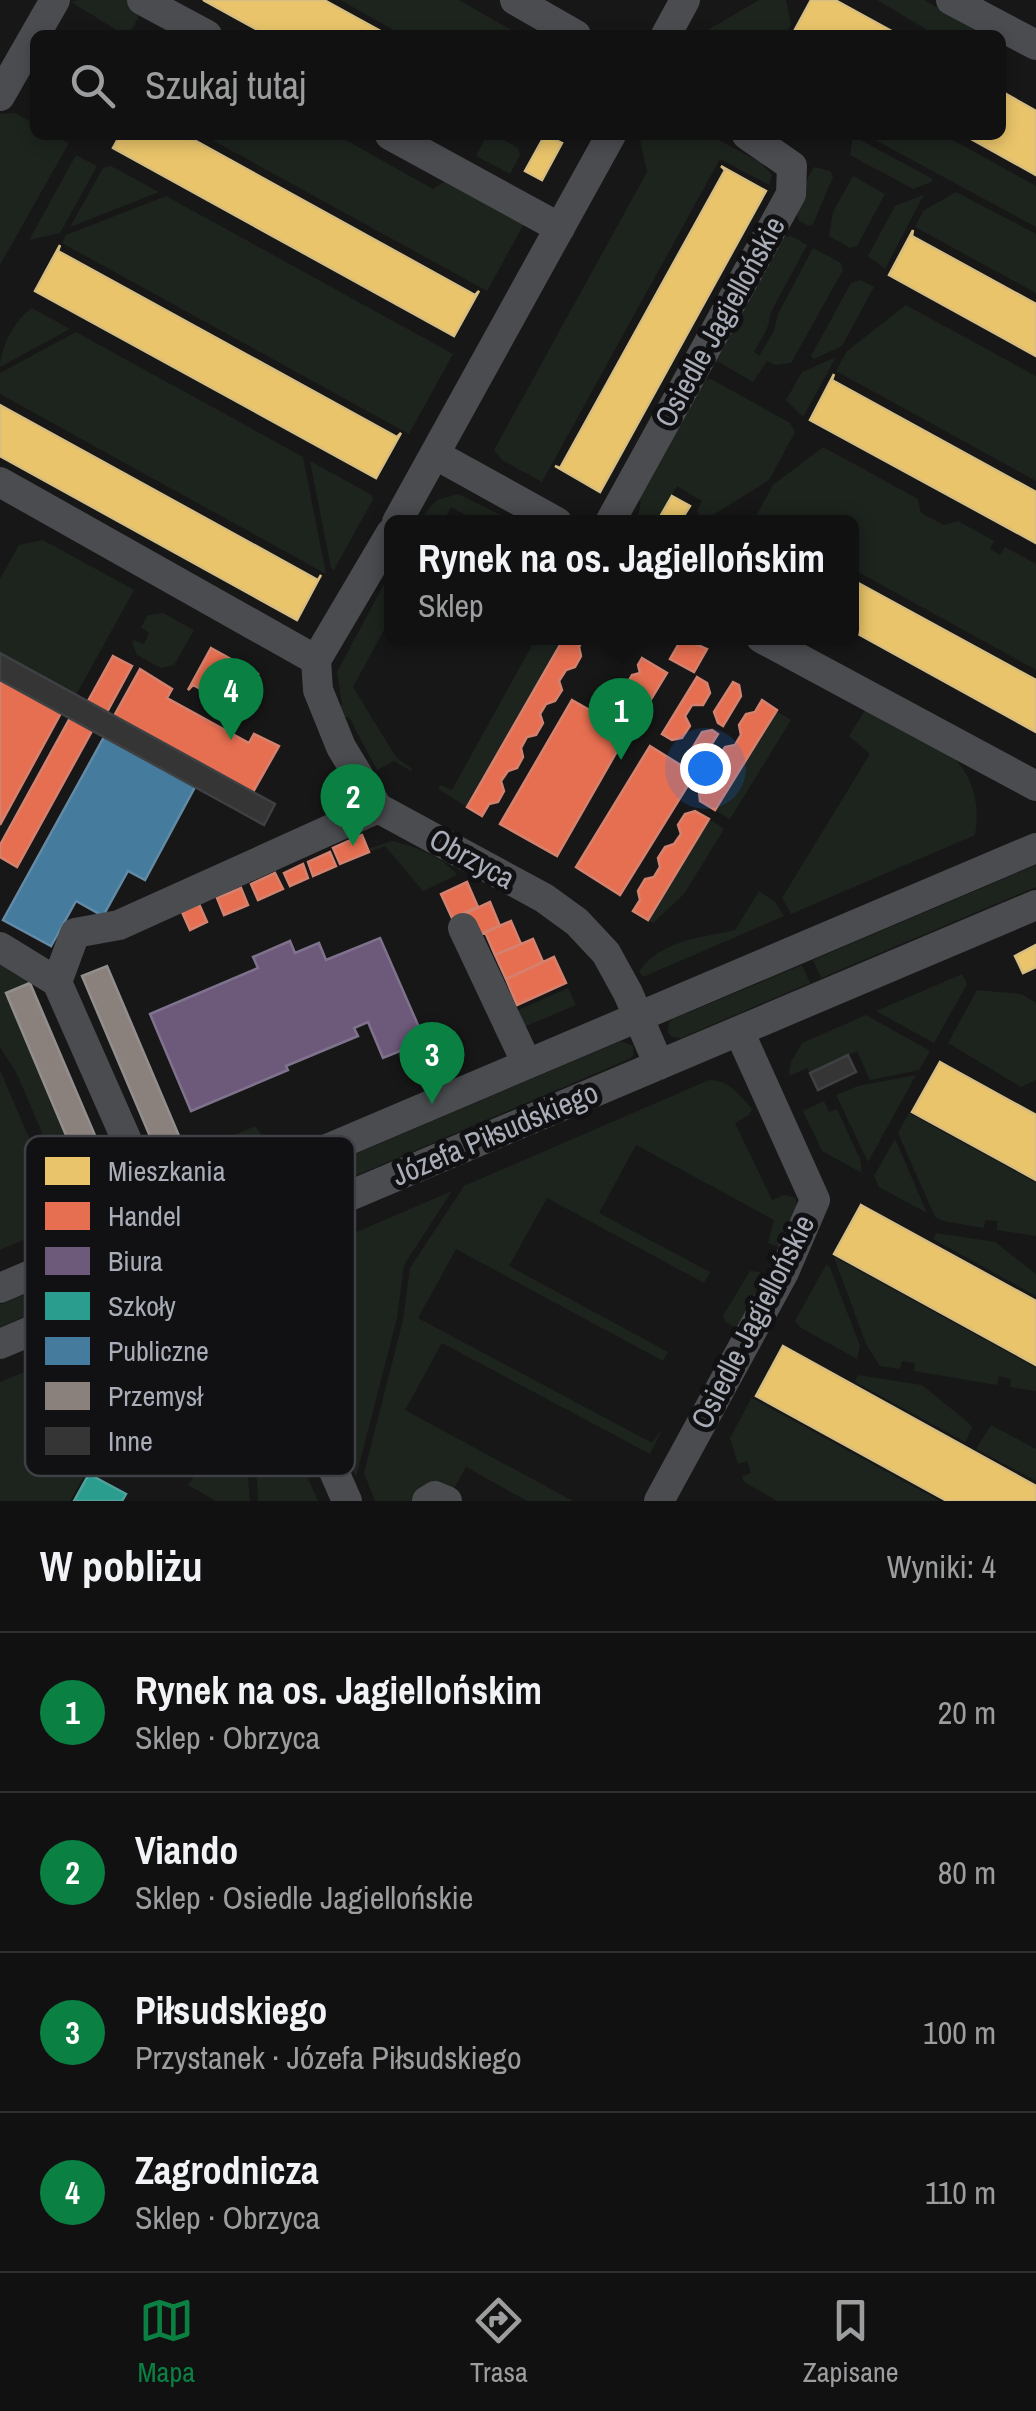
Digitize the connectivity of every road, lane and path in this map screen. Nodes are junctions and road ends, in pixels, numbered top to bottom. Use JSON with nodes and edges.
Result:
{"nodes":[{"id":1,"x":55,"y":0,"type":"edge"},
{"id":2,"x":142,"y":0,"type":"edge"},
{"id":3,"x":515,"y":0,"type":"edge"},
{"id":4,"x":685,"y":0,"type":"edge"},
{"id":5,"x":952,"y":0,"type":"edge"},
{"id":6,"x":38,"y":30,"type":"edge"},
{"id":7,"x":198,"y":30,"type":"edge"},
{"id":8,"x":567,"y":30,"type":"edge"},
{"id":9,"x":669,"y":30,"type":"edge"},
{"id":10,"x":30,"y":44,"type":"edge"},
{"id":11,"x":1036,"y":46,"type":"edge"},
{"id":12,"x":0,"y":96,"type":"edge"},
{"id":13,"x":399,"y":140,"type":"edge"},
{"id":14,"x":608,"y":140,"type":"edge"},
{"id":15,"x":755,"y":140,"type":"edge"},
{"id":16,"x":560,"y":228,"type":"junction"},
{"id":17,"x":436,"y":455,"type":"junction"},
{"id":18,"x":0,"y":482,"type":"edge"},
{"id":19,"x":401,"y":515,"type":"edge"},
{"id":20,"x":544,"y":515,"type":"edge"},
{"id":21,"x":614,"y":515,"type":"edge"},
{"id":22,"x":384,"y":545,"type":"edge"},
{"id":23,"x":774,"y":645,"type":"edge"},
{"id":24,"x":316,"y":660,"type":"junction"},
{"id":25,"x":1036,"y":786,"type":"edge"},
{"id":26,"x":378,"y":808,"type":"junction"},
{"id":27,"x":1036,"y":848,"type":"edge"},
{"id":28,"x":1036,"y":905,"type":"edge"},
{"id":29,"x":463,"y":928,"type":"dead end"},
{"id":30,"x":0,"y":947,"type":"edge"},
{"id":31,"x":57,"y":982,"type":"junction"},
{"id":32,"x":638,"y":1017,"type":"junction"},
{"id":33,"x":738,"y":1031,"type":"junction"},
{"id":34,"x":527,"y":1064,"type":"junction"},
{"id":35,"x":659,"y":1065,"type":"junction"},
{"id":36,"x":125,"y":1136,"type":"edge"},
{"id":37,"x":355,"y":1138,"type":"edge"},
{"id":38,"x":355,"y":1193,"type":"edge"},
{"id":39,"x":25,"y":1278,"type":"edge"},
{"id":40,"x":0,"y":1288,"type":"edge"},
{"id":41,"x":25,"y":1333,"type":"edge"},
{"id":42,"x":0,"y":1344,"type":"edge"},
{"id":43,"x":335,"y":1476,"type":"edge"},
{"id":44,"x":346,"y":1501,"type":"edge"},
{"id":45,"x":427,"y":1501,"type":"edge"},
{"id":46,"x":447,"y":1501,"type":"edge"},
{"id":47,"x":659,"y":1501,"type":"edge"}],
"edges":[{"from":1,"to":6,"type":"street"},
{"from":2,"to":7,"type":"street"},
{"from":3,"to":8,"type":"street"},
{"from":4,"to":9,"type":"street"},
{"from":5,"to":11,"type":"street"},
{"from":10,"to":12,"type":"street"},
{"from":13,"to":16,"type":"street"},
{"from":14,"to":16,"type":"street"},
{"from":15,"to":21,"type":"street","name":"Osiedle Jagiellońskie"},
{"from":16,"to":17,"type":"street"},
{"from":17,"to":19,"type":"street"},
{"from":17,"to":20,"type":"street"},
{"from":18,"to":24,"type":"street"},
{"from":22,"to":24,"type":"street"},
{"from":23,"to":25,"type":"street"},
{"from":24,"to":26,"type":"street"},
{"from":26,"to":31,"type":"street"},
{"from":26,"to":32,"type":"street","name":"Obrzyca"},
{"from":27,"to":32,"type":"street","name":"Józefa Piłsudskiego"},
{"from":28,"to":33,"type":"street","name":"Józefa Piłsudskiego"},
{"from":29,"to":34,"type":"street"},
{"from":30,"to":31,"type":"street"},
{"from":31,"to":36,"type":"street"},
{"from":32,"to":34,"type":"street","name":"Józefa Piłsudskiego"},
{"from":32,"to":35,"type":"street"},
{"from":33,"to":35,"type":"street","name":"Józefa Piłsudskiego"},
{"from":33,"to":47,"type":"street","name":"Osiedle Jagiellońskie"},
{"from":34,"to":37,"type":"street","name":"Józefa Piłsudskiego"},
{"from":35,"to":38,"type":"street","name":"Józefa Piłsudskiego"},
{"from":39,"to":40,"type":"street","name":"Józefa Piłsudskiego"},
{"from":41,"to":42,"type":"street","name":"Józefa Piłsudskiego"},
{"from":43,"to":44,"type":"street"},
{"from":45,"to":46,"type":"street"}]}
